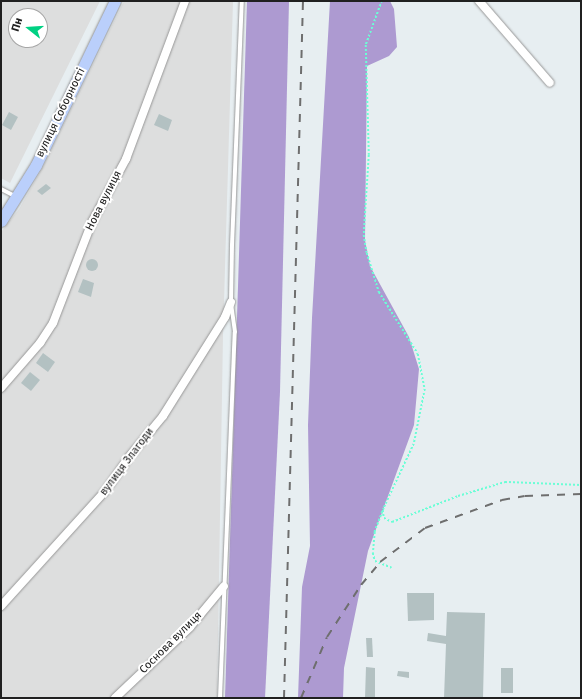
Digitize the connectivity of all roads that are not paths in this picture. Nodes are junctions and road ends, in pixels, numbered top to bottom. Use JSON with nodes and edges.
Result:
{"nodes":[{"id":1,"x":115,"y":1,"type":"edge"},
{"id":2,"x":185,"y":1,"type":"edge"},
{"id":3,"x":242,"y":1,"type":"edge"},
{"id":4,"x":479,"y":1,"type":"edge"},
{"id":5,"x":550,"y":83,"type":"dead end"},
{"id":6,"x":1,"y":189,"type":"edge"},
{"id":7,"x":18,"y":197,"type":"junction"},
{"id":8,"x":1,"y":221,"type":"edge"},
{"id":9,"x":231,"y":302,"type":"junction"},
{"id":10,"x":1,"y":388,"type":"edge"},
{"id":11,"x":224,"y":586,"type":"junction"},
{"id":12,"x":1,"y":606,"type":"edge"},
{"id":13,"x":115,"y":698,"type":"edge"},
{"id":14,"x":220,"y":698,"type":"edge"}],
"edges":[{"from":1,"to":7,"type":"street","name":"вулиця Соборності"},
{"from":2,"to":10,"type":"street","name":"Нова вулиця"},
{"from":3,"to":9,"type":"lane"},
{"from":4,"to":5,"type":"street"},
{"from":6,"to":7,"type":"lane"},
{"from":7,"to":8,"type":"street","name":"вулиця Соборності"},
{"from":9,"to":11,"type":"lane"},
{"from":9,"to":12,"type":"street","name":"вулиця Злагоди"},
{"from":11,"to":13,"type":"street","name":"Соснова вулиця"},
{"from":11,"to":14,"type":"lane"}]}
